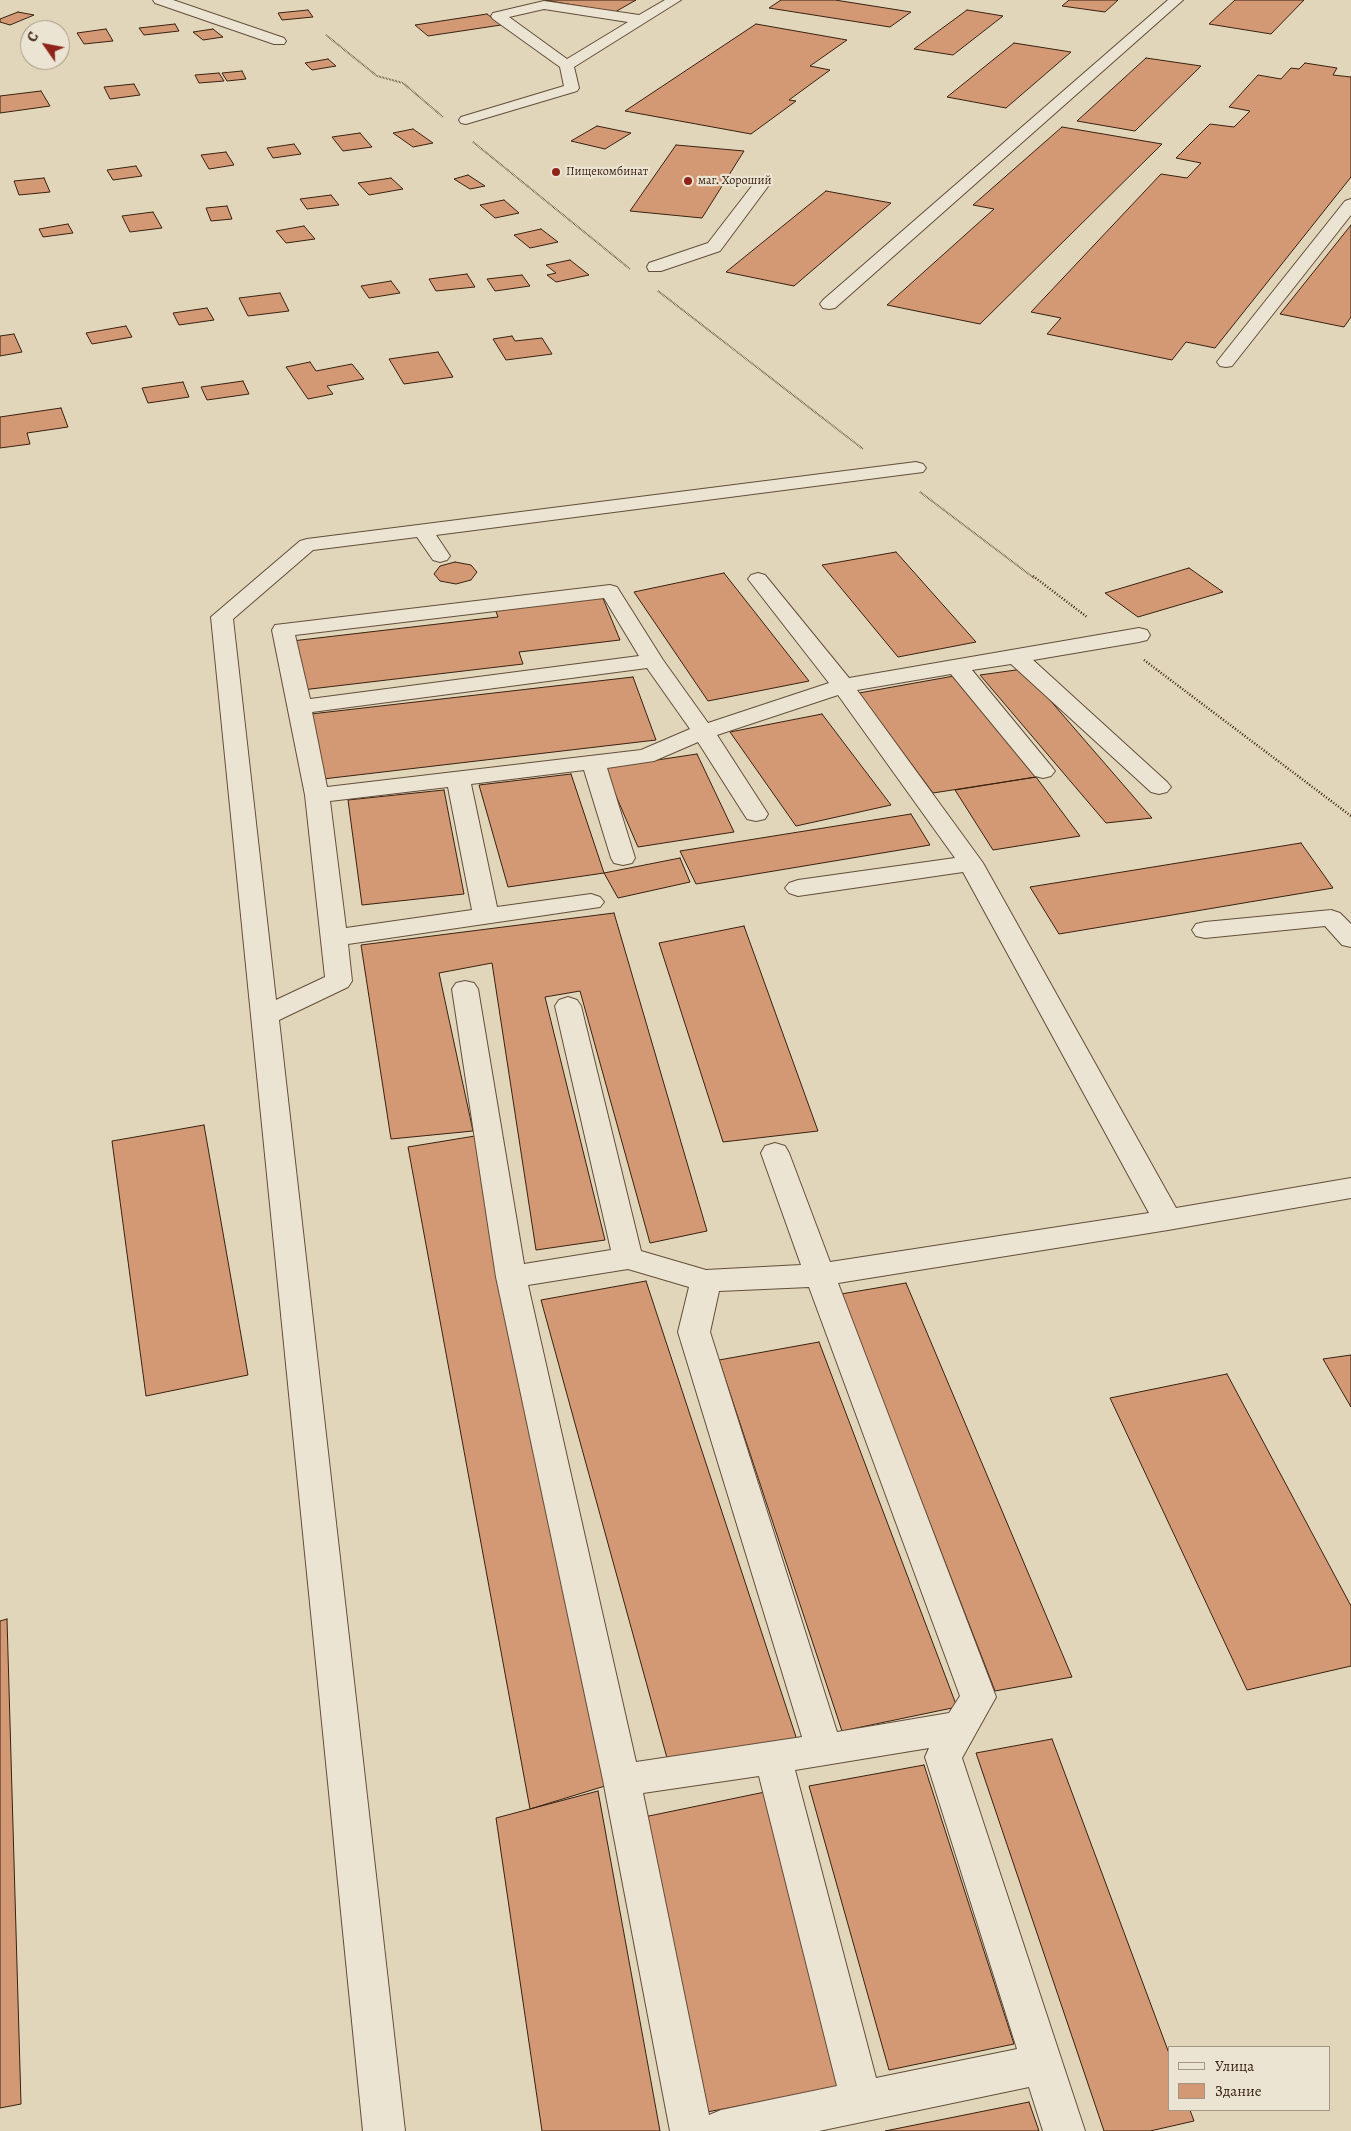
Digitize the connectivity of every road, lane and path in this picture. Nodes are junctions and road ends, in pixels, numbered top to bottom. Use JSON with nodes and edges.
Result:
{"nodes":[{"id":1,"x":674,"y":0,"type":"edge"},
{"id":2,"x":1176,"y":0,"type":"edge"},
{"id":3,"x":165,"y":1,"type":"edge"},
{"id":4,"x":642,"y":20,"type":"junction"},
{"id":5,"x":326,"y":35,"type":"dead end"},
{"id":6,"x":279,"y":41,"type":"dead end"},
{"id":7,"x":567,"y":66,"type":"junction"},
{"id":8,"x":445,"y":119,"type":"dead end"},
{"id":9,"x":466,"y":120,"type":"dead end"},
{"id":10,"x":467,"y":137,"type":"dead end"},
{"id":11,"x":761,"y":185,"type":"dead end"},
{"id":12,"x":1351,"y":204,"type":"edge"},
{"id":13,"x":656,"y":267,"type":"dead end"},
{"id":14,"x":635,"y":273,"type":"dead end"},
{"id":15,"x":658,"y":291,"type":"dead end"},
{"id":16,"x":829,"y":304,"type":"dead end"},
{"id":17,"x":1226,"y":362,"type":"dead end"},
{"id":18,"x":904,"y":470,"type":"junction"},
{"id":19,"x":422,"y":530,"type":"junction"},
{"id":20,"x":440,"y":556,"type":"dead end"},
{"id":21,"x":758,"y":579,"type":"dead end"},
{"id":22,"x":1139,"y":635,"type":"dead end"},
{"id":23,"x":1116,"y":639,"type":"junction"},
{"id":24,"x":1016,"y":656,"type":"junction"},
{"id":25,"x":653,"y":661,"type":"junction"},
{"id":26,"x":956,"y":666,"type":"junction"},
{"id":27,"x":843,"y":686,"type":"junction"},
{"id":28,"x":300,"y":707,"type":"junction"},
{"id":29,"x":703,"y":732,"type":"junction"},
{"id":30,"x":594,"y":762,"type":"junction"},
{"id":31,"x":1043,"y":771,"type":"dead end"},
{"id":32,"x":458,"y":779,"type":"junction"},
{"id":33,"x":1159,"y":787,"type":"dead end"},
{"id":34,"x":317,"y":795,"type":"junction"},
{"id":35,"x":756,"y":814,"type":"dead end"},
{"id":36,"x":1351,"y":816,"type":"edge"},
{"id":37,"x":623,"y":858,"type":"dead end"},
{"id":38,"x":971,"y":863,"type":"junction"},
{"id":39,"x":798,"y":888,"type":"dead end"},
{"id":40,"x":590,"y":902,"type":"dead end"},
{"id":41,"x":486,"y":916,"type":"junction"},
{"id":42,"x":1205,"y":930,"type":"dead end"},
{"id":43,"x":334,"y":938,"type":"junction"},
{"id":44,"x":1351,"y":939,"type":"edge"},
{"id":45,"x":465,"y":988,"type":"dead end"},
{"id":46,"x":568,"y":1006,"type":"dead end"},
{"id":47,"x":265,"y":1016,"type":"junction"},
{"id":48,"x":776,"y":1153,"type":"dead end"},
{"id":49,"x":1349,"y":1191,"type":"edge"},
{"id":50,"x":1168,"y":1220,"type":"junction"},
{"id":51,"x":628,"y":1258,"type":"junction"},
{"id":52,"x":820,"y":1275,"type":"junction"},
{"id":53,"x":511,"y":1277,"type":"junction"},
{"id":54,"x":706,"y":1281,"type":"junction"},
{"id":55,"x":960,"y":1727,"type":"junction"},
{"id":56,"x":824,"y":1750,"type":"junction"},
{"id":57,"x":773,"y":1757,"type":"junction"},
{"id":58,"x":622,"y":1780,"type":"junction"},
{"id":59,"x":1042,"y":2064,"type":"junction"},
{"id":60,"x":861,"y":2101,"type":"junction"},
{"id":61,"x":384,"y":2131,"type":"edge"},
{"id":62,"x":691,"y":2131,"type":"edge"},
{"id":63,"x":721,"y":2131,"type":"edge"},
{"id":64,"x":1064,"y":2131,"type":"edge"}],
"edges":[{"from":1,"to":4,"type":"street"},
{"from":2,"to":16,"type":"street"},
{"from":3,"to":6,"type":"street"},
{"from":4,"to":7,"type":"street"},
{"from":4,"to":7,"type":"street"},
{"from":5,"to":8,"type":"path"},
{"from":7,"to":9,"type":"street"},
{"from":10,"to":14,"type":"path"},
{"from":11,"to":13,"type":"street"},
{"from":12,"to":17,"type":"street"},
{"from":15,"to":18,"type":"path"},
{"from":18,"to":19,"type":"street"},
{"from":18,"to":23,"type":"path"},
{"from":19,"to":20,"type":"street"},
{"from":19,"to":47,"type":"street"},
{"from":21,"to":27,"type":"street"},
{"from":22,"to":23,"type":"street"},
{"from":23,"to":24,"type":"street"},
{"from":23,"to":36,"type":"path"},
{"from":24,"to":26,"type":"street"},
{"from":24,"to":33,"type":"street"},
{"from":25,"to":28,"type":"street"},
{"from":25,"to":28,"type":"street"},
{"from":25,"to":29,"type":"street"},
{"from":26,"to":27,"type":"street"},
{"from":26,"to":31,"type":"street"},
{"from":27,"to":29,"type":"street"},
{"from":27,"to":38,"type":"street"},
{"from":28,"to":34,"type":"street"},
{"from":29,"to":30,"type":"street"},
{"from":29,"to":35,"type":"street"},
{"from":30,"to":32,"type":"street"},
{"from":30,"to":37,"type":"street"},
{"from":32,"to":34,"type":"street"},
{"from":32,"to":41,"type":"street"},
{"from":34,"to":43,"type":"street"},
{"from":38,"to":39,"type":"street"},
{"from":38,"to":50,"type":"street"},
{"from":40,"to":41,"type":"street"},
{"from":41,"to":43,"type":"street"},
{"from":42,"to":44,"type":"street"},
{"from":43,"to":47,"type":"street"},
{"from":45,"to":53,"type":"street"},
{"from":46,"to":51,"type":"street"},
{"from":47,"to":61,"type":"street"},
{"from":48,"to":52,"type":"street"},
{"from":49,"to":50,"type":"street"},
{"from":50,"to":52,"type":"street"},
{"from":51,"to":53,"type":"street"},
{"from":51,"to":54,"type":"street"},
{"from":52,"to":54,"type":"street"},
{"from":52,"to":55,"type":"street"},
{"from":53,"to":58,"type":"street"},
{"from":54,"to":56,"type":"street"},
{"from":55,"to":56,"type":"street"},
{"from":55,"to":59,"type":"street"},
{"from":56,"to":57,"type":"street"},
{"from":57,"to":58,"type":"street"},
{"from":57,"to":60,"type":"street"},
{"from":58,"to":62,"type":"street"},
{"from":59,"to":60,"type":"street"},
{"from":59,"to":64,"type":"street"},
{"from":60,"to":63,"type":"street"}]}
